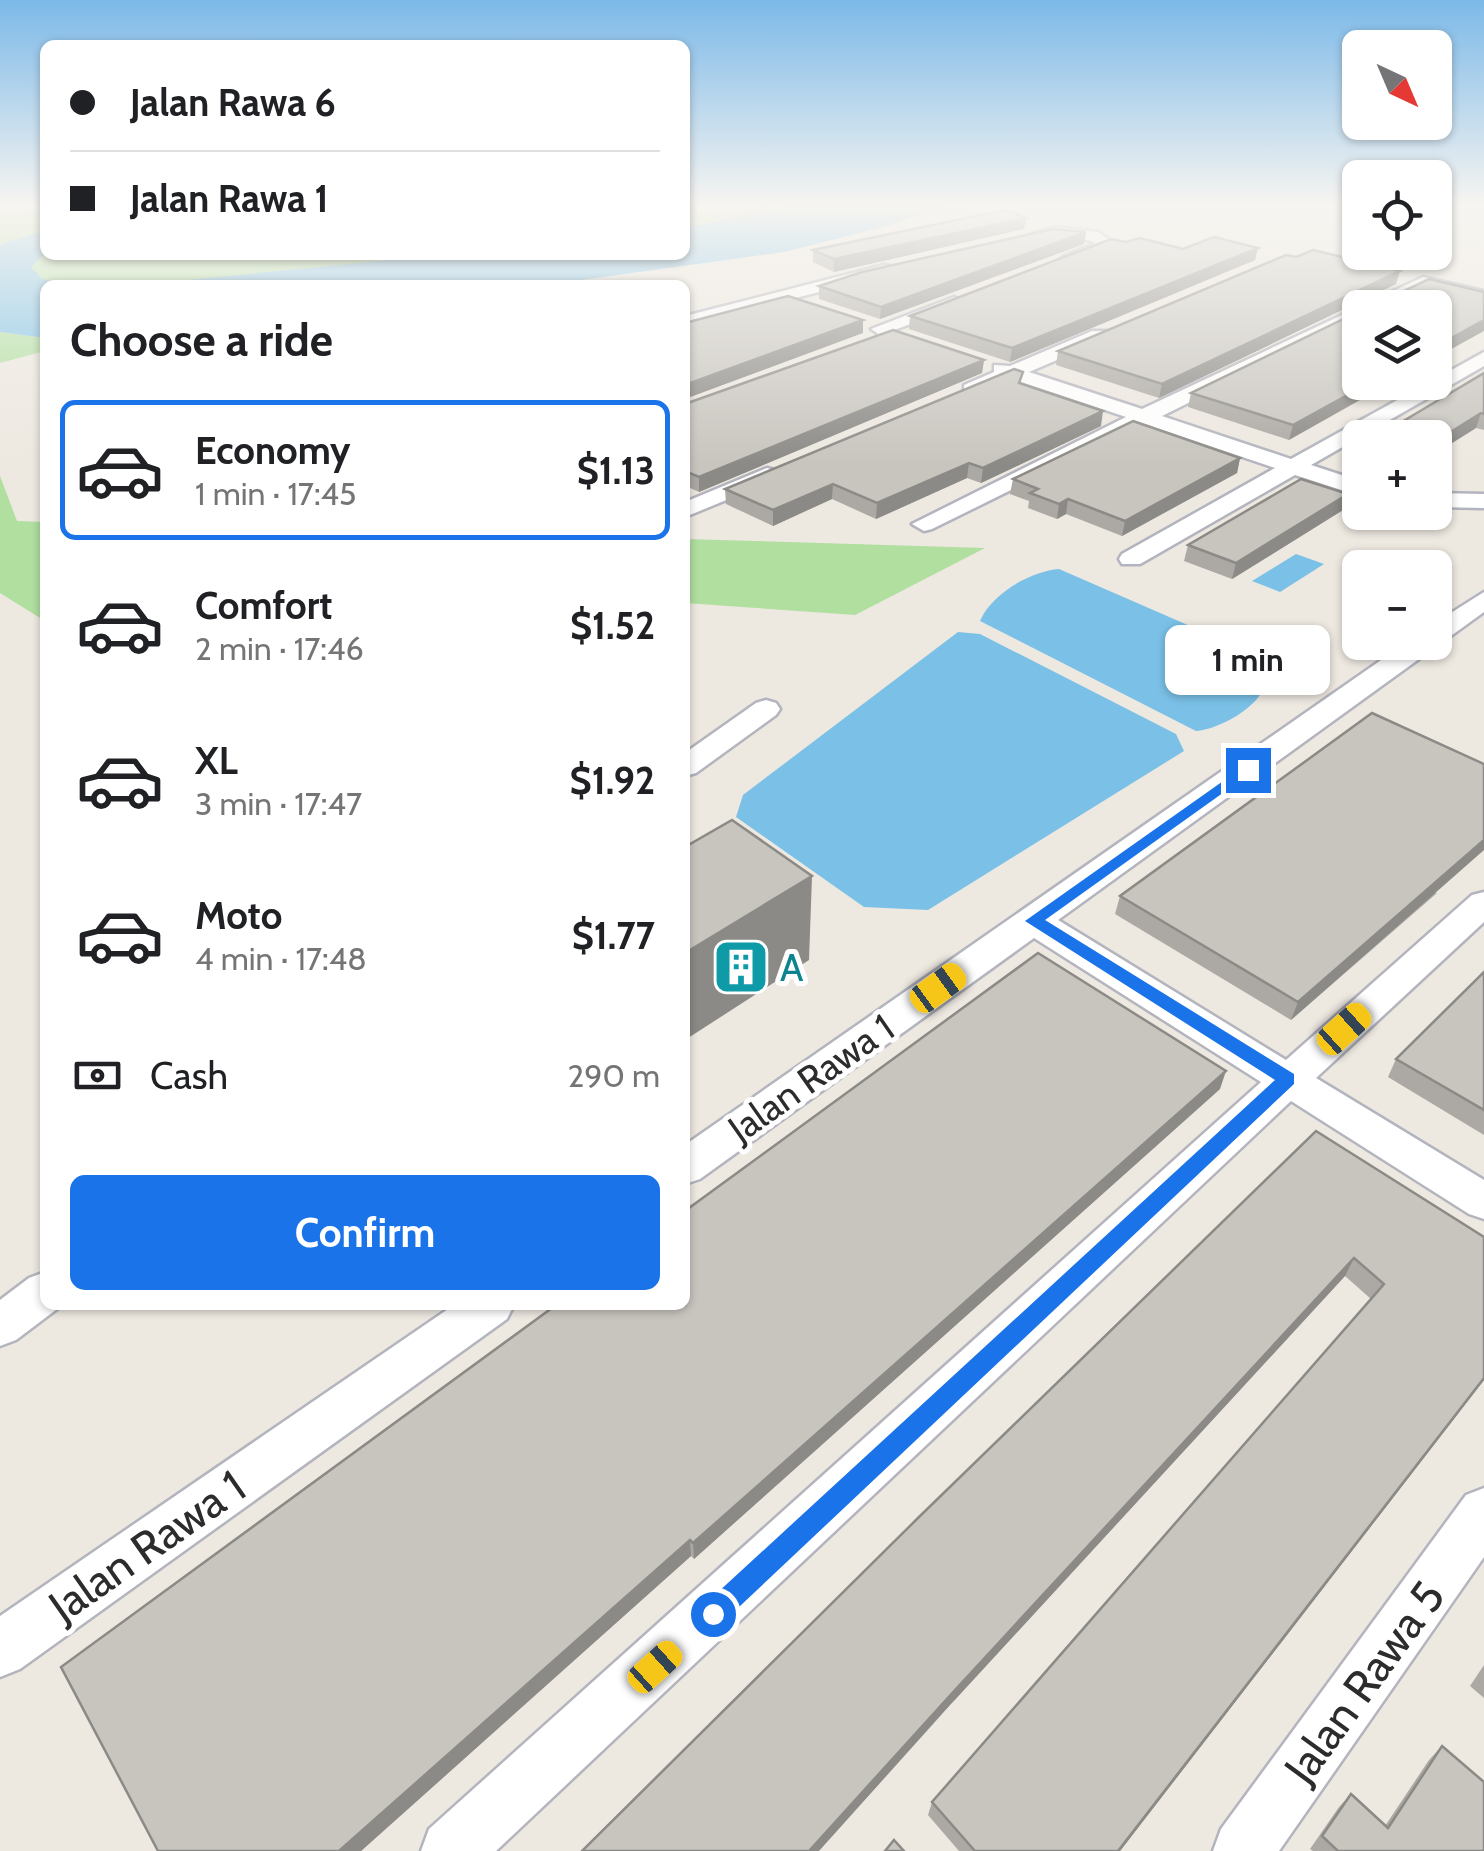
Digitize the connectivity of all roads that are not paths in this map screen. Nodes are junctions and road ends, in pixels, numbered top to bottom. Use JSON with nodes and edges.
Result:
{"nodes":[{"id":1,"x":789,"y":291,"type":"edge"},
{"id":2,"x":777,"y":294,"type":"junction"},
{"id":3,"x":974,"y":295,"type":"edge"},
{"id":4,"x":811,"y":306,"type":"edge"},
{"id":5,"x":1342,"y":319,"type":"edge"},
{"id":6,"x":690,"y":320,"type":"edge"},
{"id":7,"x":1118,"y":327,"type":"edge"},
{"id":8,"x":882,"y":332,"type":"edge"},
{"id":9,"x":1484,"y":358,"type":"edge"},
{"id":10,"x":976,"y":361,"type":"edge"},
{"id":11,"x":1010,"y":372,"type":"junction"},
{"id":12,"x":956,"y":396,"type":"edge"},
{"id":13,"x":1141,"y":416,"type":"junction"},
{"id":14,"x":793,"y":464,"type":"edge"},
{"id":15,"x":1293,"y":468,"type":"junction"},
{"id":16,"x":1342,"y":483,"type":"edge"},
{"id":17,"x":1452,"y":500,"type":"edge"},
{"id":18,"x":1484,"y":501,"type":"edge"},
{"id":19,"x":690,"y":508,"type":"edge"},
{"id":20,"x":924,"y":524,"type":"dead end"},
{"id":21,"x":1131,"y":559,"type":"dead end"},
{"id":22,"x":1484,"y":600,"type":"edge"},
{"id":23,"x":1452,"y":624,"type":"edge"},
{"id":24,"x":1401,"y":660,"type":"edge"},
{"id":25,"x":766,"y":709,"type":"dead end"},
{"id":26,"x":690,"y":763,"type":"edge"},
{"id":27,"x":1484,"y":904,"type":"edge"},
{"id":28,"x":1034,"y":921,"type":"junction"},
{"id":29,"x":1288,"y":1079,"type":"junction"},
{"id":30,"x":690,"y":1163,"type":"edge"},
{"id":31,"x":1484,"y":1202,"type":"edge"},
{"id":32,"x":40,"y":1296,"type":"edge"},
{"id":33,"x":483,"y":1310,"type":"edge"},
{"id":34,"x":0,"y":1326,"type":"edge"},
{"id":35,"x":1484,"y":1514,"type":"edge"},
{"id":36,"x":0,"y":1649,"type":"edge"},
{"id":37,"x":452,"y":1851,"type":"edge"},
{"id":38,"x":1243,"y":1851,"type":"edge"}],
"edges":[{"from":1,"to":2,"type":"street"},
{"from":2,"to":4,"type":"street"},
{"from":2,"to":6,"type":"street"},
{"from":3,"to":8,"type":"street"},
{"from":5,"to":13,"type":"street"},
{"from":7,"to":11,"type":"street"},
{"from":9,"to":15,"type":"street"},
{"from":10,"to":11,"type":"street"},
{"from":11,"to":12,"type":"street"},
{"from":11,"to":13,"type":"street"},
{"from":13,"to":15,"type":"street"},
{"from":13,"to":20,"type":"street"},
{"from":14,"to":19,"type":"street"},
{"from":15,"to":16,"type":"street"},
{"from":15,"to":21,"type":"street"},
{"from":17,"to":18,"type":"street"},
{"from":22,"to":23,"type":"street"},
{"from":24,"to":28,"type":"street","name":"Jalan Rawa 1"},
{"from":25,"to":26,"type":"street"},
{"from":27,"to":29,"type":"street"},
{"from":28,"to":29,"type":"street"},
{"from":28,"to":30,"type":"street","name":"Jalan Rawa 1"},
{"from":29,"to":31,"type":"street"},
{"from":29,"to":37,"type":"street"},
{"from":32,"to":34,"type":"street"},
{"from":33,"to":36,"type":"street","name":"Jalan Rawa 1"},
{"from":35,"to":38,"type":"street","name":"Jalan Rawa 5"}]}
